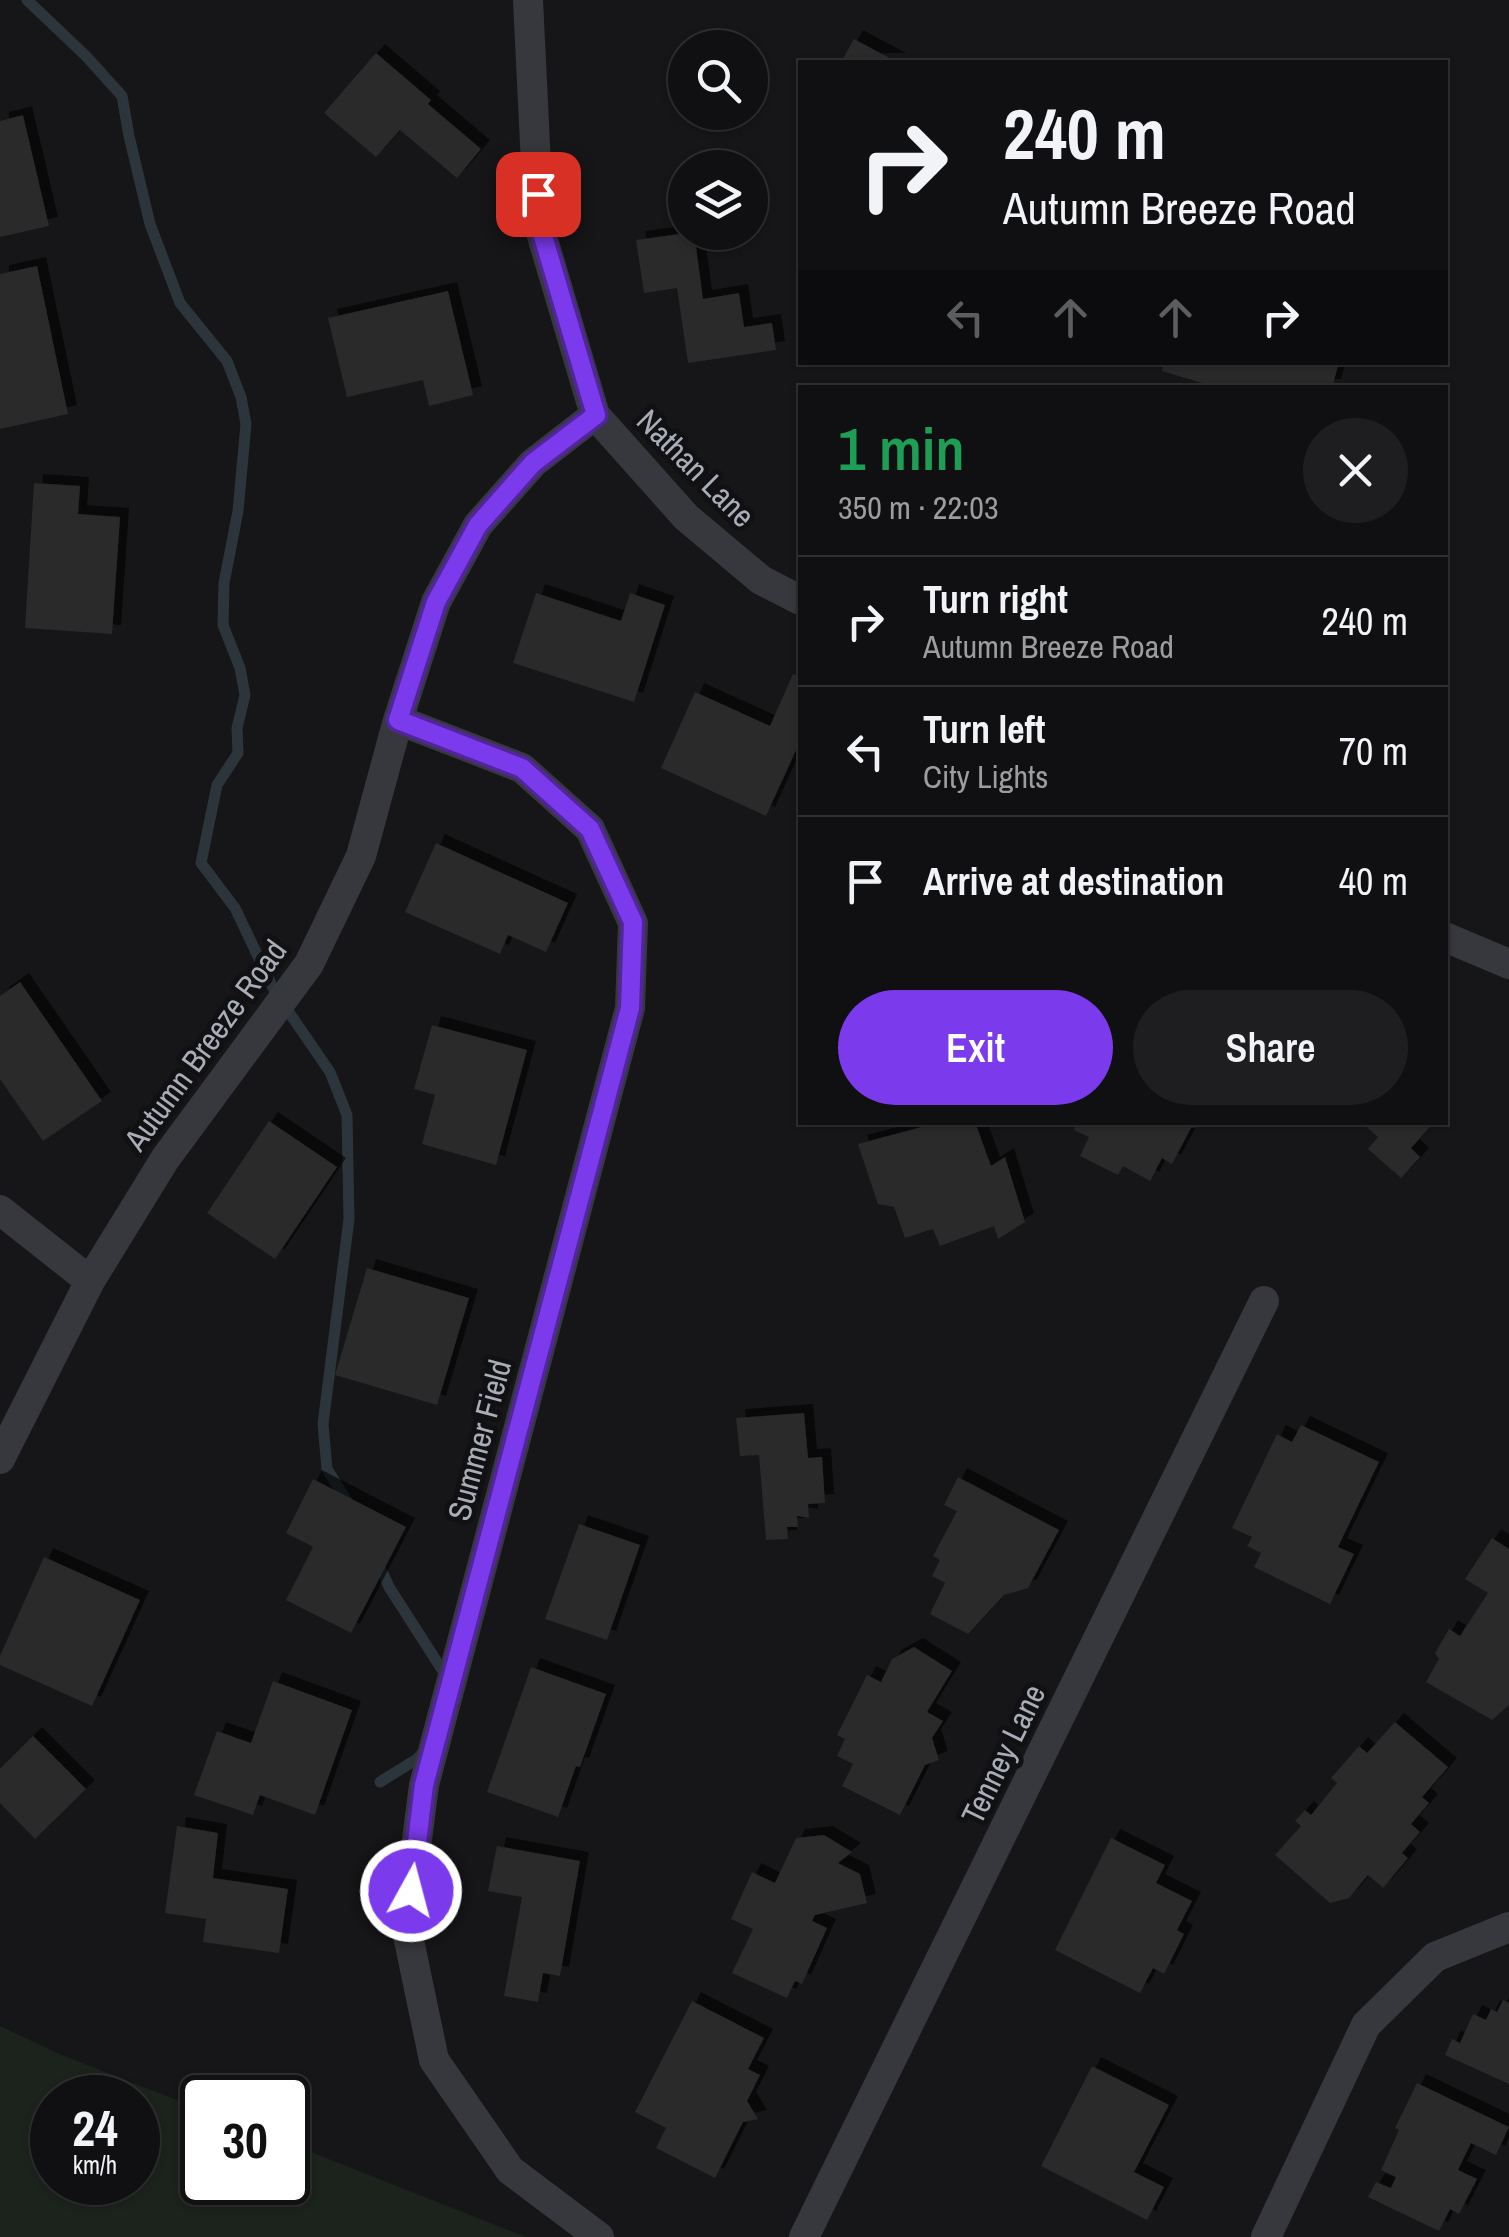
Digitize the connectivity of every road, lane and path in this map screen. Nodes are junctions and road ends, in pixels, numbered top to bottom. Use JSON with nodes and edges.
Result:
{"nodes":[{"id":1,"x":528,"y":0,"type":"edge"},
{"id":2,"x":596,"y":415,"type":"junction"},
{"id":3,"x":798,"y":599,"type":"edge"},
{"id":4,"x":398,"y":720,"type":"junction"},
{"id":5,"x":1448,"y":938,"type":"edge"},
{"id":6,"x":1509,"y":964,"type":"edge"},
{"id":7,"x":0,"y":1210,"type":"edge"},
{"id":8,"x":90,"y":1281,"type":"junction"},
{"id":9,"x":1264,"y":1301,"type":"dead end"},
{"id":10,"x":0,"y":1460,"type":"edge"},
{"id":11,"x":1509,"y":1927,"type":"edge"},
{"id":12,"x":597,"y":2236,"type":"edge"},
{"id":13,"x":804,"y":2237,"type":"edge"},
{"id":14,"x":1266,"y":2237,"type":"edge"}],
"edges":[{"from":1,"to":2,"type":"street"},
{"from":2,"to":3,"type":"street","name":"Nathan Lane"},
{"from":2,"to":4,"type":"street","name":"Autumn Breeze Road"},
{"from":4,"to":8,"type":"street","name":"Autumn Breeze Road"},
{"from":4,"to":12,"type":"street","name":"Summer Field"},
{"from":5,"to":6,"type":"street"},
{"from":7,"to":8,"type":"street"},
{"from":8,"to":10,"type":"street","name":"Autumn Breeze Road"},
{"from":9,"to":13,"type":"street","name":"Tenney Lane"},
{"from":11,"to":14,"type":"street"}]}
